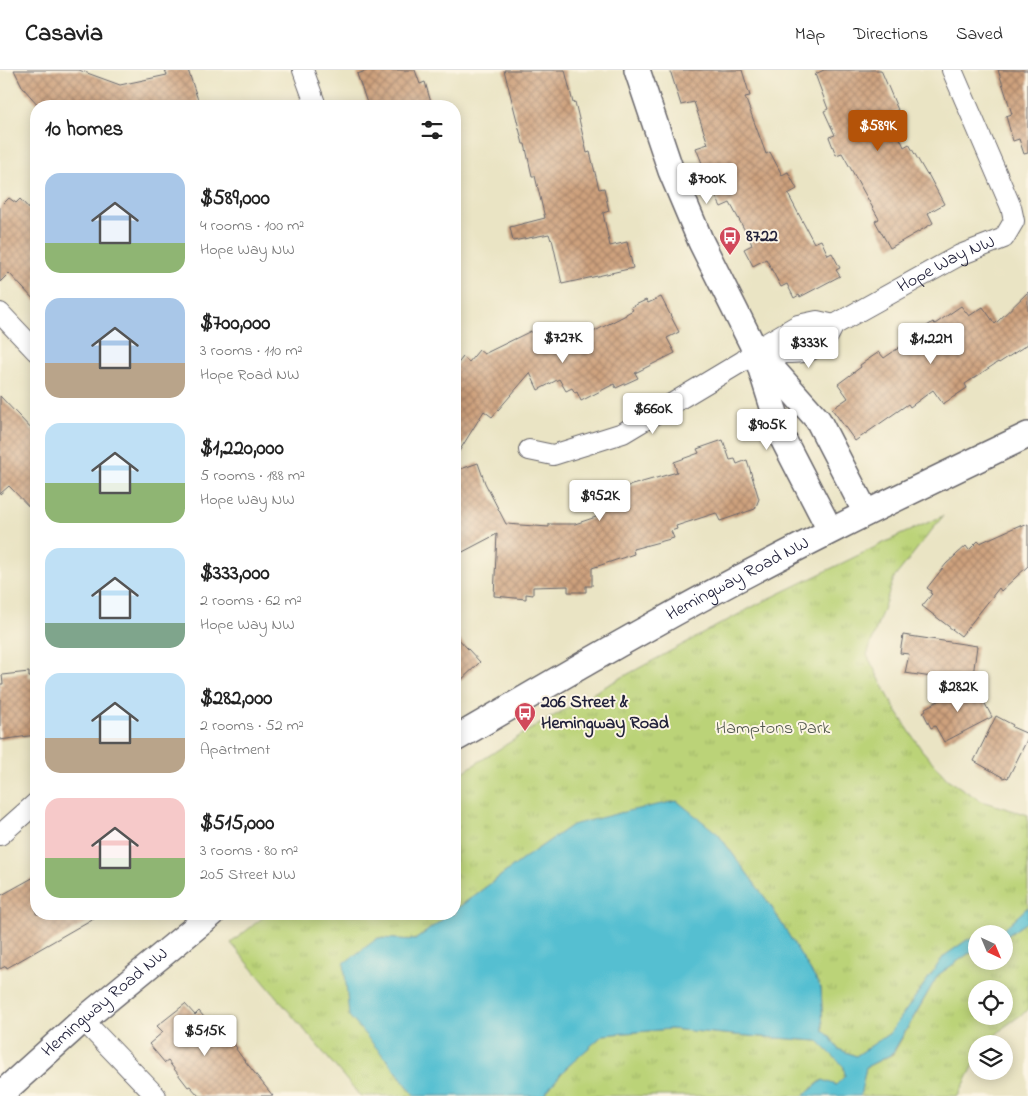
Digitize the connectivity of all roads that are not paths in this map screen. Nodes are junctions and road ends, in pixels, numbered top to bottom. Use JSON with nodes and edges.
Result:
{"nodes":[{"id":1,"x":303,"y":70,"type":"edge"},
{"id":2,"x":637,"y":70,"type":"edge"},
{"id":3,"x":952,"y":70,"type":"edge"},
{"id":4,"x":314,"y":100,"type":"edge"},
{"id":5,"x":0,"y":312,"type":"edge"},
{"id":6,"x":834,"y":325,"type":"junction"},
{"id":7,"x":30,"y":344,"type":"edge"},
{"id":8,"x":755,"y":350,"type":"junction"},
{"id":9,"x":1028,"y":434,"type":"edge"},
{"id":10,"x":529,"y":450,"type":"dead end"},
{"id":11,"x":866,"y":513,"type":"junction"},
{"id":12,"x":830,"y":530,"type":"junction"},
{"id":13,"x":461,"y":736,"type":"edge"},
{"id":14,"x":30,"y":808,"type":"edge"},
{"id":15,"x":0,"y":835,"type":"edge"},
{"id":16,"x":205,"y":920,"type":"edge"},
{"id":17,"x":83,"y":1020,"type":"junction"},
{"id":18,"x":0,"y":1095,"type":"edge"},
{"id":19,"x":156,"y":1096,"type":"edge"}],
"edges":[{"from":1,"to":4,"type":"street"},
{"from":2,"to":8,"type":"street"},
{"from":3,"to":6,"type":"street","name":"Hope Way NW"},
{"from":5,"to":7,"type":"street"},
{"from":6,"to":8,"type":"street"},
{"from":6,"to":8,"type":"street","name":"Hope Way NW"},
{"from":8,"to":10,"type":"street"},
{"from":8,"to":11,"type":"street"},
{"from":8,"to":12,"type":"street"},
{"from":9,"to":11,"type":"street","name":"Hemingway Road NW"},
{"from":11,"to":12,"type":"street","name":"Hemingway Road NW"},
{"from":12,"to":13,"type":"street","name":"Hemingway Road NW"},
{"from":14,"to":15,"type":"street"},
{"from":16,"to":17,"type":"street","name":"Hemingway Road NW"},
{"from":17,"to":18,"type":"street","name":"Hemingway Road NW"},
{"from":17,"to":19,"type":"street"}]}
